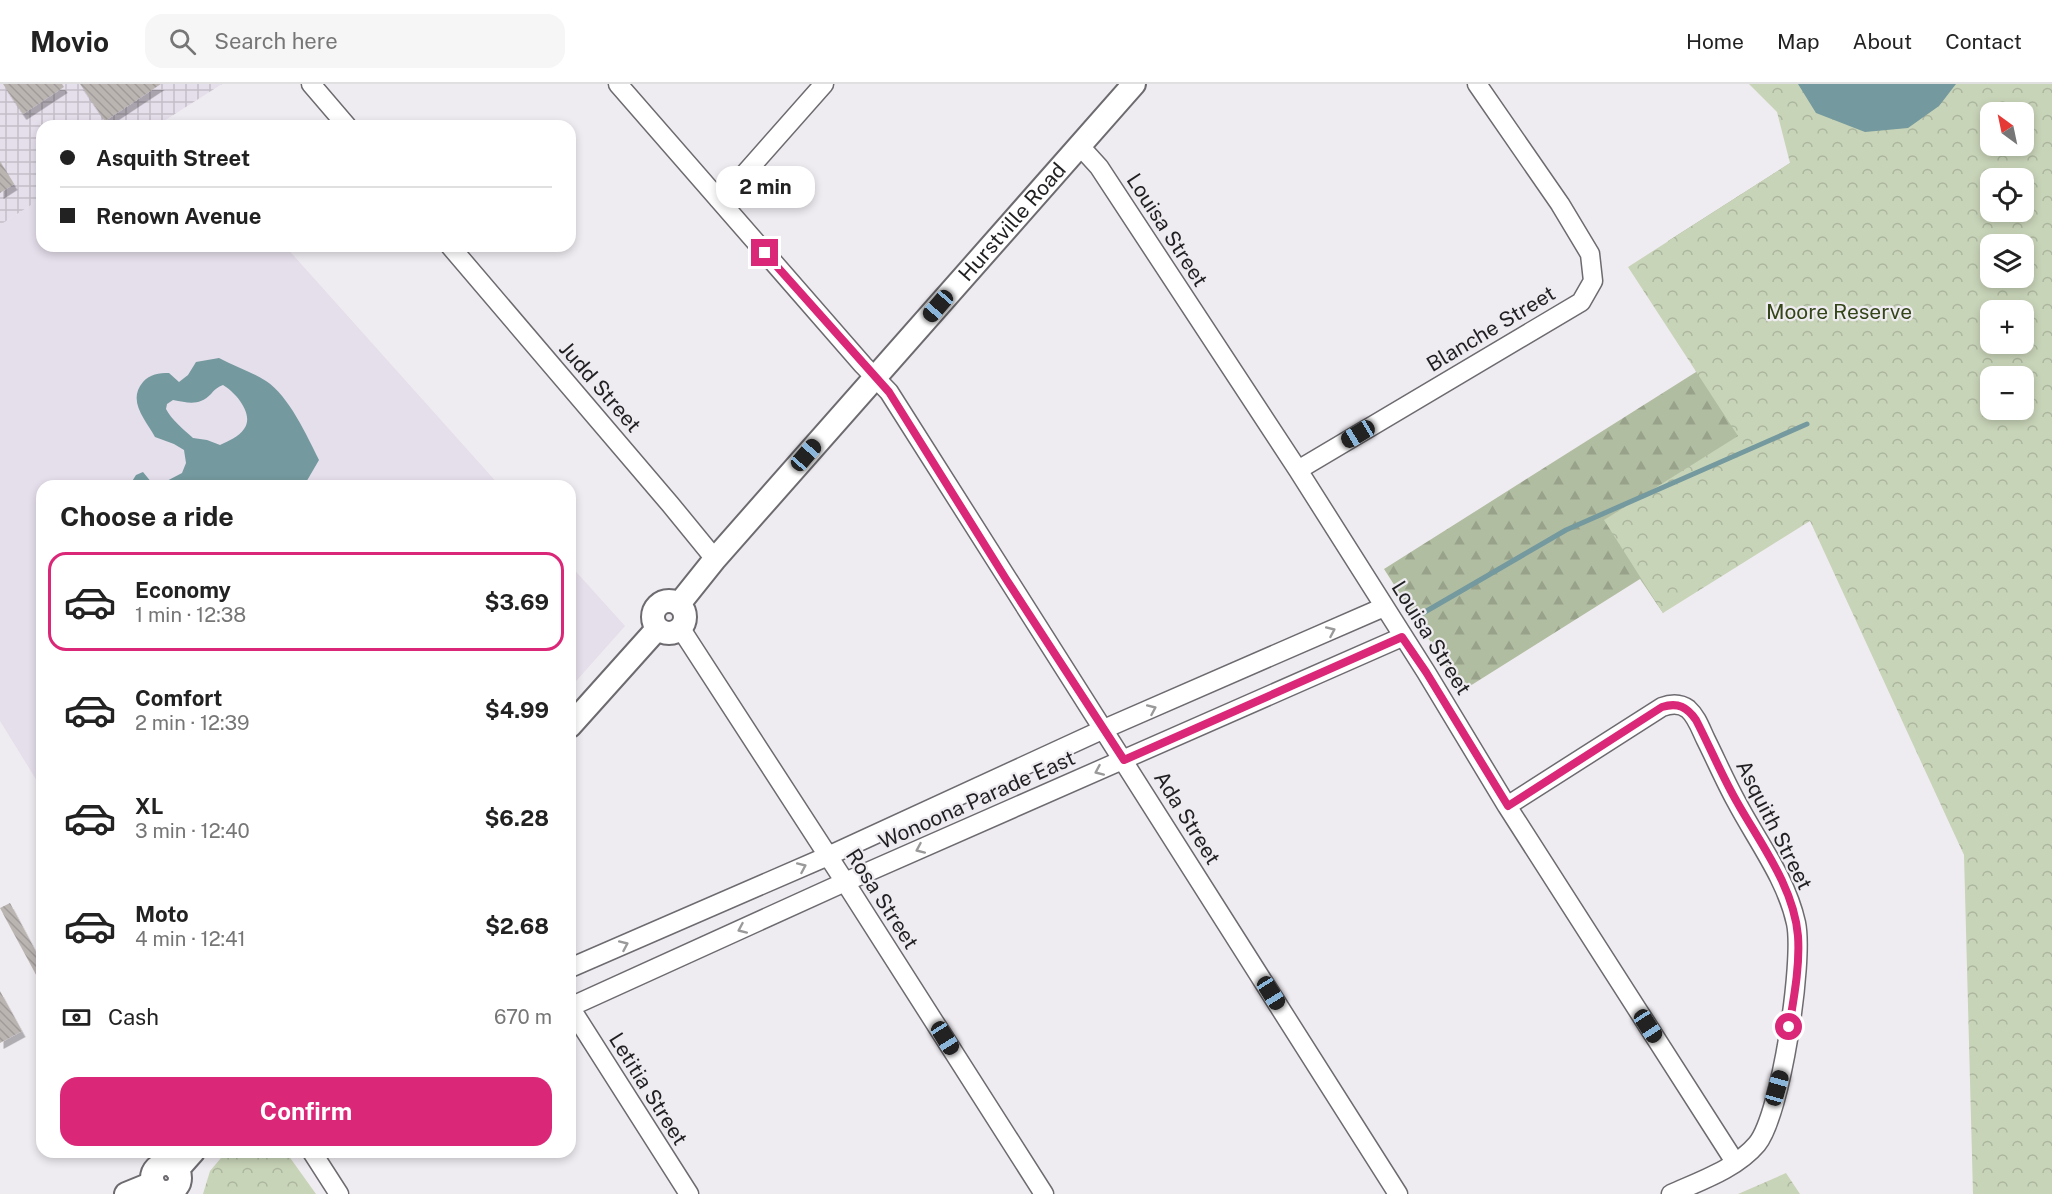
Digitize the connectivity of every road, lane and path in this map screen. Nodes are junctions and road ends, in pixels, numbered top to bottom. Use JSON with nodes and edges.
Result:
{"nodes":[{"id":1,"x":311,"y":84,"type":"edge"},
{"id":2,"x":618,"y":84,"type":"edge"},
{"id":3,"x":824,"y":84,"type":"edge"},
{"id":4,"x":1134,"y":84,"type":"edge"},
{"id":5,"x":1477,"y":84,"type":"edge"},
{"id":6,"x":342,"y":120,"type":"edge"},
{"id":7,"x":1079,"y":145,"type":"junction"},
{"id":8,"x":718,"y":199,"type":"junction"},
{"id":9,"x":455,"y":252,"type":"edge"},
{"id":10,"x":874,"y":378,"type":"junction"},
{"id":11,"x":1298,"y":470,"type":"junction"},
{"id":12,"x":715,"y":559,"type":"junction"},
{"id":13,"x":679,"y":604,"type":"junction"},
{"id":14,"x":1384,"y":607,"type":"junction"},
{"id":15,"x":657,"y":629,"type":"junction"},
{"id":16,"x":681,"y":629,"type":"junction"},
{"id":17,"x":1402,"y":637,"type":"junction"},
{"id":18,"x":576,"y":719,"type":"edge"},
{"id":19,"x":1104,"y":729,"type":"junction"},
{"id":20,"x":1124,"y":760,"type":"junction"},
{"id":21,"x":1508,"y":806,"type":"junction"},
{"id":22,"x":828,"y":856,"type":"junction"},
{"id":23,"x":845,"y":882,"type":"junction"},
{"id":24,"x":576,"y":965,"type":"edge"},
{"id":25,"x":576,"y":1004,"type":"edge"},
{"id":26,"x":576,"y":1016,"type":"edge"},
{"id":27,"x":188,"y":1158,"type":"edge"},
{"id":28,"x":316,"y":1159,"type":"edge"},
{"id":29,"x":1735,"y":1162,"type":"junction"},
{"id":30,"x":165,"y":1190,"type":"edge"},
{"id":31,"x":126,"y":1194,"type":"edge"},
{"id":32,"x":339,"y":1194,"type":"edge"},
{"id":33,"x":689,"y":1194,"type":"edge"},
{"id":34,"x":1044,"y":1194,"type":"edge"},
{"id":35,"x":1398,"y":1194,"type":"edge"},
{"id":36,"x":1671,"y":1194,"type":"edge"}],
"edges":[{"from":1,"to":6,"type":"street"},
{"from":2,"to":8,"type":"street","name":"Ada Street"},
{"from":3,"to":8,"type":"street"},
{"from":4,"to":7,"type":"main road","name":"Hurstville Road"},
{"from":5,"to":11,"type":"street","name":"Blanche Street"},
{"from":7,"to":10,"type":"main road","name":"Hurstville Road"},
{"from":7,"to":11,"type":"street","name":"Louisa Street"},
{"from":8,"to":10,"type":"street","name":"Ada Street"},
{"from":9,"to":12,"type":"street","name":"Judd Street"},
{"from":10,"to":12,"type":"main road","name":"Hurstville Road"},
{"from":10,"to":19,"type":"street","name":"Ada Street"},
{"from":11,"to":14,"type":"street","name":"Louisa Street"},
{"from":12,"to":13,"type":"main road","name":"Hurstville Road"},
{"from":13,"to":15,"type":"main road"},
{"from":13,"to":16,"type":"main road"},
{"from":14,"to":17,"type":"street","name":"Louisa Street"},
{"from":19,"to":14,"type":"street","name":"Wonoona Parade East","one_way":true},
{"from":15,"to":16,"type":"main road"},
{"from":15,"to":18,"type":"main road"},
{"from":16,"to":22,"type":"street","name":"Rosa Street"},
{"from":17,"to":20,"type":"street","name":"Wonoona Parade East"},
{"from":17,"to":21,"type":"street","name":"Louisa Street"},
{"from":19,"to":20,"type":"street","name":"Ada Street"},
{"from":19,"to":22,"type":"street","name":"Wonoona Parade East"},
{"from":20,"to":23,"type":"street","name":"Wonoona Parade East","one_way":true},
{"from":20,"to":35,"type":"street","name":"Ada Street"},
{"from":21,"to":29,"type":"street","name":"Louisa Street"},
{"from":21,"to":29,"type":"street","name":"Asquith Street"},
{"from":22,"to":23,"type":"street","name":"Rosa Street"},
{"from":24,"to":22,"type":"street","name":"Wonoona Parade East","one_way":true},
{"from":23,"to":25,"type":"street","name":"Wonoona Parade East","one_way":true},
{"from":23,"to":34,"type":"street","name":"Rosa Street"},
{"from":26,"to":33,"type":"street","name":"Letitia Street"},
{"from":27,"to":30,"type":"main road"},
{"from":28,"to":32,"type":"street"},
{"from":29,"to":36,"type":"street","name":"Asquith Street"},
{"from":30,"to":31,"type":"main road"}]}
